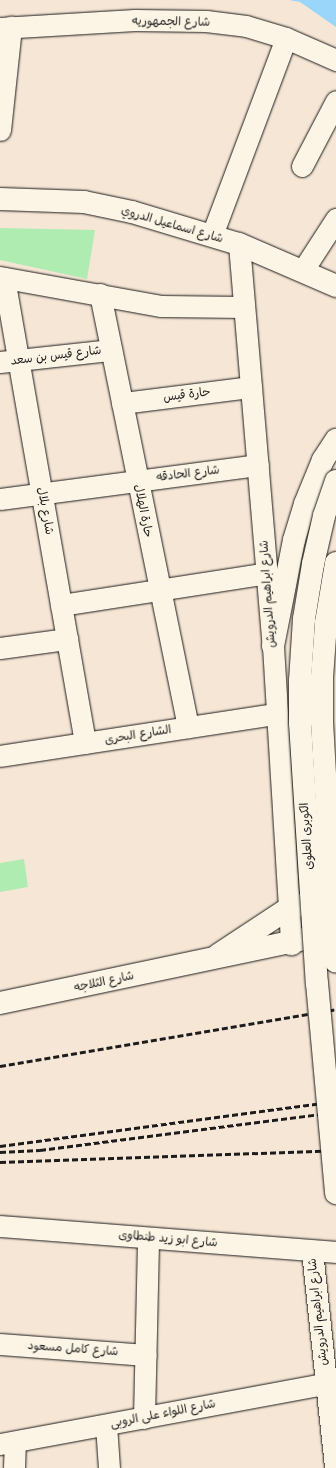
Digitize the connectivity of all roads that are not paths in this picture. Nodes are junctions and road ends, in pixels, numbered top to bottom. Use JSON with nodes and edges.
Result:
{"nodes":[{"id":1,"x":6,"y":28,"type":"edge"},
{"id":2,"x":286,"y":38,"type":"junction"},
{"id":3,"x":336,"y":60,"type":"edge"},
{"id":4,"x":336,"y":101,"type":"edge"},
{"id":5,"x":0,"y":130,"type":"edge"},
{"id":6,"x":302,"y":166,"type":"dead end"},
{"id":7,"x":0,"y":199,"type":"edge"},
{"id":8,"x":336,"y":219,"type":"edge"},
{"id":9,"x":212,"y":235,"type":"junction"},
{"id":10,"x":239,"y":244,"type":"junction"},
{"id":11,"x":303,"y":270,"type":"junction"},
{"id":12,"x":2,"y":278,"type":"edge"},
{"id":13,"x":336,"y":286,"type":"edge"},
{"id":14,"x":100,"y":294,"type":"junction"},
{"id":15,"x":244,"y":307,"type":"junction"},
{"id":16,"x":111,"y":350,"type":"junction"},
{"id":17,"x":9,"y":361,"type":"edge"},
{"id":18,"x":251,"y":387,"type":"junction"},
{"id":19,"x":122,"y":403,"type":"junction"},
{"id":20,"x":336,"y":440,"type":"edge"},
{"id":21,"x":258,"y":465,"type":"junction"},
{"id":22,"x":137,"y":480,"type":"junction"},
{"id":23,"x":336,"y":481,"type":"edge"},
{"id":24,"x":42,"y":493,"type":"junction"},
{"id":25,"x":0,"y":499,"type":"edge"},
{"id":26,"x":336,"y":563,"type":"edge"},
{"id":27,"x":267,"y":573,"type":"junction"},
{"id":28,"x":159,"y":590,"type":"junction"},
{"id":29,"x":61,"y":605,"type":"junction"},
{"id":30,"x":67,"y":639,"type":"junction"},
{"id":31,"x":273,"y":646,"type":"junction"},
{"id":32,"x":0,"y":648,"type":"edge"},
{"id":33,"x":275,"y":714,"type":"junction"},
{"id":34,"x":188,"y":727,"type":"junction"},
{"id":35,"x":85,"y":743,"type":"junction"},
{"id":36,"x":0,"y":755,"type":"edge"},
{"id":37,"x":336,"y":896,"type":"edge"},
{"id":38,"x":289,"y":908,"type":"junction"},
{"id":39,"x":336,"y":933,"type":"edge"},
{"id":40,"x":291,"y":944,"type":"junction"},
{"id":41,"x":208,"y":961,"type":"junction"},
{"id":42,"x":336,"y":962,"type":"edge"},
{"id":43,"x":0,"y":1003,"type":"edge"},
{"id":44,"x":336,"y":1193,"type":"edge"},
{"id":45,"x":0,"y":1226,"type":"edge"},
{"id":46,"x":148,"y":1238,"type":"junction"},
{"id":47,"x":312,"y":1250,"type":"junction"},
{"id":48,"x":336,"y":1252,"type":"edge"},
{"id":49,"x":0,"y":1344,"type":"edge"},
{"id":50,"x":146,"y":1355,"type":"junction"},
{"id":51,"x":331,"y":1383,"type":"edge"},
{"id":52,"x":144,"y":1418,"type":"junction"},
{"id":53,"x":106,"y":1424,"type":"junction"},
{"id":54,"x":7,"y":1443,"type":"edge"},
{"id":55,"x":14,"y":1468,"type":"edge"},
{"id":56,"x":109,"y":1468,"type":"edge"},
{"id":57,"x":335,"y":1468,"type":"edge"}],
"edges":[{"from":1,"to":2,"type":"street","name":"شارع الجمهوريه"},
{"from":1,"to":5,"type":"street"},
{"from":2,"to":3,"type":"street","name":"شارع الجمهوريه"},
{"from":2,"to":9,"type":"street"},
{"from":4,"to":6,"type":"street"},
{"from":7,"to":9,"type":"main road","name":"شارع اسماعيل الدروي"},
{"from":8,"to":11,"type":"street"},
{"from":9,"to":10,"type":"main road","name":"شارع اسماعيل الدروي"},
{"from":10,"to":11,"type":"main road","name":"شارع اسماعيل الدروي"},
{"from":10,"to":15,"type":"street","name":"شارع ابراهيم الدرويش"},
{"from":11,"to":13,"type":"main road","name":"شارع اسماعيل الدروي"},
{"from":12,"to":14,"type":"street"},
{"from":12,"to":17,"type":"street","name":"شارع بلال"},
{"from":14,"to":15,"type":"street"},
{"from":14,"to":16,"type":"street","name":"حارة الهلال"},
{"from":15,"to":18,"type":"street","name":"شارع ابراهيم الدرويش"},
{"from":16,"to":17,"type":"street","name":"شارع قيس بن سعد"},
{"from":16,"to":19,"type":"street","name":"حارة الهلال"},
{"from":17,"to":24,"type":"street","name":"شارع بلال"},
{"from":18,"to":19,"type":"street","name":"حارة قيس"},
{"from":18,"to":21,"type":"street","name":"شارع ابراهيم الدرويش"},
{"from":19,"to":22,"type":"street","name":"حارة الهلال"},
{"from":20,"to":31,"type":"main road"},
{"from":21,"to":22,"type":"street","name":"شارع الحادقه"},
{"from":21,"to":27,"type":"street","name":"شارع ابراهيم الدرويش"},
{"from":22,"to":24,"type":"street","name":"شارع الحادقه"},
{"from":22,"to":28,"type":"street","name":"حارة الهلال"},
{"from":23,"to":44,"type":"main road","name":"الكوبرى العلوى","bridge":true},
{"from":24,"to":25,"type":"street","name":"شارع الحادقه"},
{"from":24,"to":29,"type":"street","name":"شارع بلال"},
{"from":26,"to":42,"type":"main road","name":"الكوبرى العلوى","bridge":true},
{"from":27,"to":28,"type":"street"},
{"from":27,"to":31,"type":"street","name":"شارع ابراهيم الدرويش"},
{"from":28,"to":29,"type":"street"},
{"from":28,"to":34,"type":"street","name":"حارة الهلال"},
{"from":29,"to":30,"type":"street","name":"شارع بلال"},
{"from":30,"to":32,"type":"street"},
{"from":30,"to":35,"type":"street","name":"شارع بلال"},
{"from":31,"to":33,"type":"street","name":"شارع ابراهيم الدرويش"},
{"from":33,"to":34,"type":"street","name":"الشارع البحرى"},
{"from":33,"to":38,"type":"street","name":"شارع ابراهيم الدرويش"},
{"from":34,"to":35,"type":"street","name":"الشارع البحرى"},
{"from":35,"to":36,"type":"street","name":"الشارع البحرى"},
{"from":37,"to":38,"type":"main road","name":"شارع الثلاجه"},
{"from":38,"to":40,"type":"street","name":"شارع ابراهيم الدرويش"},
{"from":38,"to":41,"type":"main road","name":"شارع الثلاجه"},
{"from":39,"to":40,"type":"main road","name":"شارع الثلاجه"},
{"from":40,"to":41,"type":"main road","name":"شارع الثلاجه"},
{"from":41,"to":43,"type":"main road","name":"شارع الثلاجه"},
{"from":45,"to":46,"type":"street","name":"شارع ابو زيد طنطاوى"},
{"from":46,"to":47,"type":"street","name":"شارع ابو زيد طنطاوى"},
{"from":46,"to":50,"type":"street"},
{"from":47,"to":48,"type":"street","name":"شارع ابو زيد طنطاوى"},
{"from":47,"to":51,"type":"street","name":"شارع ابراهيم الدرويش"},
{"from":49,"to":50,"type":"street","name":"شارع كامل مسعود"},
{"from":50,"to":52,"type":"street"},
{"from":51,"to":52,"type":"street","name":"شارع اللواء على الروبى"},
{"from":51,"to":57,"type":"street","name":"شارع ابراهيم الدرويش"},
{"from":52,"to":53,"type":"street","name":"شارع اللواء على الروبى"},
{"from":53,"to":54,"type":"street","name":"شارع اللواء على الروبى"},
{"from":53,"to":56,"type":"street"},
{"from":54,"to":55,"type":"street"}]}
